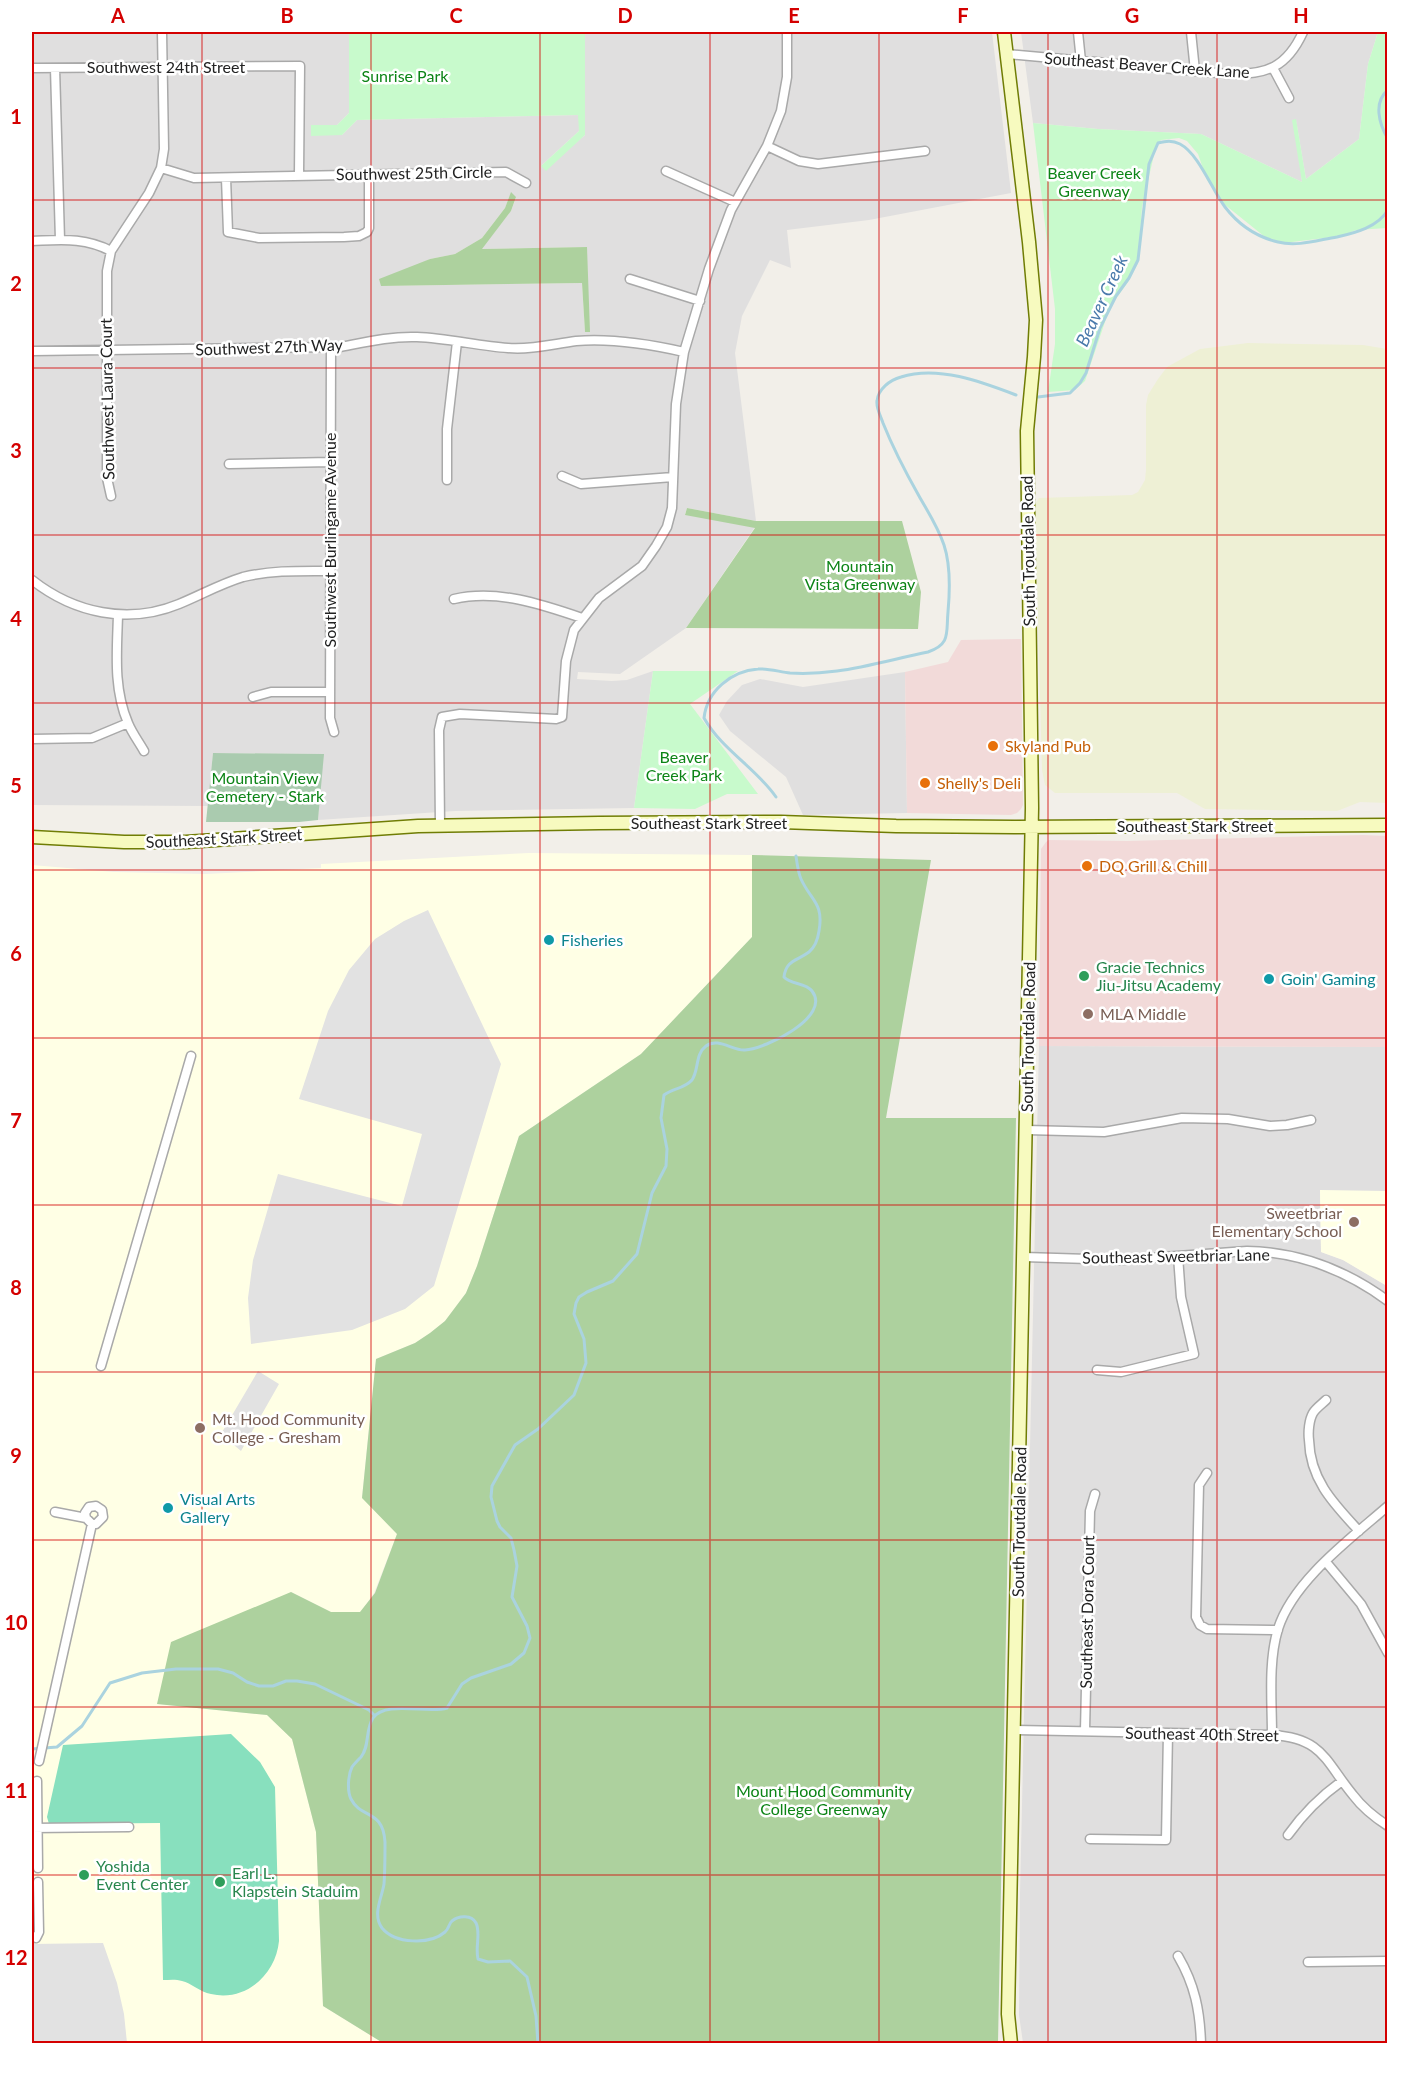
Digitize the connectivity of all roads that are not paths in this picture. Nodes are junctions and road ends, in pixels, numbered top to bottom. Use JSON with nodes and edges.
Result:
{"nodes":[{"id":1,"x":162,"y":32,"type":"edge"},
{"id":2,"x":787,"y":32,"type":"edge"},
{"id":3,"x":1004,"y":32,"type":"edge"},
{"id":4,"x":1078,"y":32,"type":"edge"},
{"id":5,"x":1191,"y":32,"type":"edge"},
{"id":6,"x":1303,"y":32,"type":"edge"},
{"id":7,"x":1007,"y":54,"type":"junction"},
{"id":8,"x":1081,"y":61,"type":"junction"},
{"id":9,"x":163,"y":66,"type":"junction"},
{"id":10,"x":32,"y":68,"type":"edge"},
{"id":11,"x":55,"y":68,"type":"junction"},
{"id":12,"x":1273,"y":68,"type":"junction"},
{"id":13,"x":1195,"y":71,"type":"junction"},
{"id":14,"x":1289,"y":98,"type":"dead end"},
{"id":15,"x":768,"y":146,"type":"junction"},
{"id":16,"x":925,"y":151,"type":"dead end"},
{"id":17,"x":161,"y":168,"type":"junction"},
{"id":18,"x":666,"y":171,"type":"dead end"},
{"id":19,"x":369,"y":173,"type":"junction"},
{"id":20,"x":299,"y":174,"type":"junction"},
{"id":21,"x":226,"y":178,"type":"junction"},
{"id":22,"x":526,"y":183,"type":"dead end"},
{"id":23,"x":735,"y":202,"type":"junction"},
{"id":24,"x":60,"y":240,"type":"junction"},
{"id":25,"x":32,"y":241,"type":"edge"},
{"id":26,"x":111,"y":251,"type":"junction"},
{"id":27,"x":630,"y":279,"type":"dead end"},
{"id":28,"x":700,"y":301,"type":"junction"},
{"id":29,"x":457,"y":342,"type":"junction"},
{"id":30,"x":331,"y":347,"type":"junction"},
{"id":31,"x":107,"y":350,"type":"junction"},
{"id":32,"x":32,"y":351,"type":"edge"},
{"id":33,"x":684,"y":352,"type":"junction"},
{"id":34,"x":331,"y":462,"type":"junction"},
{"id":35,"x":229,"y":464,"type":"dead end"},
{"id":36,"x":562,"y":476,"type":"dead end"},
{"id":37,"x":673,"y":477,"type":"junction"},
{"id":38,"x":447,"y":480,"type":"dead end"},
{"id":39,"x":111,"y":496,"type":"dead end"},
{"id":40,"x":330,"y":571,"type":"junction"},
{"id":41,"x":32,"y":580,"type":"edge"},
{"id":42,"x":454,"y":598,"type":"dead end"},
{"id":43,"x":118,"y":615,"type":"junction"},
{"id":44,"x":582,"y":618,"type":"junction"},
{"id":45,"x":330,"y":692,"type":"junction"},
{"id":46,"x":253,"y":697,"type":"dead end"},
{"id":47,"x":128,"y":723,"type":"junction"},
{"id":48,"x":334,"y":732,"type":"dead end"},
{"id":49,"x":32,"y":739,"type":"edge"},
{"id":50,"x":144,"y":752,"type":"dead end"},
{"id":51,"x":440,"y":825,"type":"junction"},
{"id":52,"x":1388,"y":825,"type":"edge"},
{"id":53,"x":1032,"y":827,"type":"junction"},
{"id":54,"x":32,"y":837,"type":"edge"},
{"id":55,"x":191,"y":1056,"type":"dead end"},
{"id":56,"x":1311,"y":1120,"type":"dead end"},
{"id":57,"x":1027,"y":1130,"type":"junction"},
{"id":58,"x":1178,"y":1256,"type":"junction"},
{"id":59,"x":1024,"y":1257,"type":"junction"},
{"id":60,"x":1388,"y":1302,"type":"edge"},
{"id":61,"x":101,"y":1366,"type":"dead end"},
{"id":62,"x":1097,"y":1370,"type":"dead end"},
{"id":63,"x":1326,"y":1400,"type":"dead end"},
{"id":64,"x":1207,"y":1473,"type":"dead end"},
{"id":65,"x":1095,"y":1494,"type":"dead end"},
{"id":66,"x":1388,"y":1506,"type":"edge"},
{"id":67,"x":55,"y":1512,"type":"dead end"},
{"id":68,"x":1359,"y":1531,"type":"junction"},
{"id":69,"x":1326,"y":1562,"type":"junction"},
{"id":70,"x":1278,"y":1630,"type":"junction"},
{"id":71,"x":1388,"y":1653,"type":"edge"},
{"id":72,"x":1015,"y":1730,"type":"junction"},
{"id":73,"x":1085,"y":1731,"type":"junction"},
{"id":74,"x":1168,"y":1733,"type":"junction"},
{"id":75,"x":1272,"y":1735,"type":"junction"},
{"id":76,"x":39,"y":1761,"type":"dead end"},
{"id":77,"x":1342,"y":1781,"type":"junction"},
{"id":78,"x":38,"y":1782,"type":"dead end"},
{"id":79,"x":1388,"y":1826,"type":"edge"},
{"id":80,"x":129,"y":1827,"type":"dead end"},
{"id":81,"x":35,"y":1828,"type":"edge"},
{"id":82,"x":1288,"y":1835,"type":"dead end"},
{"id":83,"x":1090,"y":1839,"type":"dead end"},
{"id":84,"x":38,"y":1868,"type":"dead end"},
{"id":85,"x":38,"y":1882,"type":"dead end"},
{"id":86,"x":36,"y":1938,"type":"dead end"},
{"id":87,"x":1178,"y":1956,"type":"dead end"},
{"id":88,"x":1388,"y":1961,"type":"edge"},
{"id":89,"x":1308,"y":1962,"type":"dead end"},
{"id":90,"x":1011,"y":2043,"type":"edge"},
{"id":91,"x":1201,"y":2043,"type":"edge"}],
"edges":[{"from":1,"to":9,"type":"street"},
{"from":2,"to":15,"type":"street"},
{"from":3,"to":7,"type":"main road","name":"South Troutdale Road"},
{"from":4,"to":8,"type":"street"},
{"from":5,"to":13,"type":"street"},
{"from":6,"to":12,"type":"street","name":"Southeast Beaver Creek Lane"},
{"from":7,"to":8,"type":"street","name":"Southeast Beaver Creek Lane"},
{"from":7,"to":53,"type":"main road","name":"South Troutdale Road"},
{"from":8,"to":13,"type":"street","name":"Southeast Beaver Creek Lane"},
{"from":9,"to":11,"type":"street","name":"Southwest 24th Street"},
{"from":9,"to":17,"type":"street"},
{"from":9,"to":20,"type":"street","name":"Southwest 24th Street"},
{"from":10,"to":11,"type":"street","name":"Southwest 24th Street"},
{"from":11,"to":24,"type":"street"},
{"from":12,"to":13,"type":"street","name":"Southeast Beaver Creek Lane"},
{"from":12,"to":14,"type":"street"},
{"from":15,"to":16,"type":"street"},
{"from":15,"to":23,"type":"street"},
{"from":17,"to":21,"type":"street","name":"Southwest 25th Circle"},
{"from":17,"to":26,"type":"street"},
{"from":18,"to":23,"type":"street"},
{"from":19,"to":20,"type":"street","name":"Southwest 25th Circle"},
{"from":19,"to":21,"type":"street"},
{"from":19,"to":22,"type":"street","name":"Southwest 25th Circle"},
{"from":20,"to":21,"type":"street","name":"Southwest 25th Circle"},
{"from":23,"to":28,"type":"street"},
{"from":24,"to":25,"type":"street"},
{"from":24,"to":26,"type":"street"},
{"from":26,"to":31,"type":"street","name":"Southwest Laura Court"},
{"from":27,"to":28,"type":"street"},
{"from":28,"to":33,"type":"street"},
{"from":29,"to":30,"type":"street","name":"Southwest 27th Way"},
{"from":29,"to":33,"type":"street","name":"Southwest 27th Way"},
{"from":29,"to":38,"type":"street"},
{"from":30,"to":31,"type":"street","name":"Southwest 27th Way"},
{"from":30,"to":34,"type":"street","name":"Southwest Burlingame Avenue"},
{"from":31,"to":32,"type":"street","name":"Southwest 27th Way"},
{"from":31,"to":39,"type":"street","name":"Southwest Laura Court"},
{"from":33,"to":37,"type":"street"},
{"from":34,"to":35,"type":"street"},
{"from":34,"to":40,"type":"street","name":"Southwest Burlingame Avenue"},
{"from":36,"to":37,"type":"street"},
{"from":37,"to":44,"type":"street"},
{"from":40,"to":43,"type":"street"},
{"from":40,"to":45,"type":"street","name":"Southwest Burlingame Avenue"},
{"from":41,"to":43,"type":"street"},
{"from":42,"to":44,"type":"street"},
{"from":43,"to":47,"type":"street"},
{"from":44,"to":51,"type":"street"},
{"from":45,"to":46,"type":"street"},
{"from":45,"to":48,"type":"street","name":"Southwest Burlingame Avenue"},
{"from":47,"to":49,"type":"street"},
{"from":47,"to":50,"type":"street"},
{"from":51,"to":53,"type":"main road","name":"Southeast Stark Street"},
{"from":51,"to":54,"type":"main road","name":"Southeast Stark Street"},
{"from":52,"to":53,"type":"main road","name":"Southeast Stark Street"},
{"from":53,"to":57,"type":"main road","name":"South Troutdale Road"},
{"from":55,"to":61,"type":"street"},
{"from":56,"to":57,"type":"street"},
{"from":57,"to":59,"type":"main road","name":"South Troutdale Road"},
{"from":58,"to":59,"type":"street","name":"Southeast Sweetbriar Lane"},
{"from":58,"to":60,"type":"street","name":"Southeast Sweetbriar Lane"},
{"from":58,"to":62,"type":"street"},
{"from":59,"to":72,"type":"main road","name":"South Troutdale Road"},
{"from":63,"to":68,"type":"street"},
{"from":64,"to":70,"type":"street"},
{"from":65,"to":73,"type":"street","name":"Southeast Dora Court"},
{"from":66,"to":68,"type":"street"},
{"from":67,"to":76,"type":"street"},
{"from":68,"to":69,"type":"street"},
{"from":69,"to":70,"type":"street"},
{"from":69,"to":71,"type":"street"},
{"from":70,"to":75,"type":"street"},
{"from":72,"to":73,"type":"street","name":"Southeast 40th Street"},
{"from":72,"to":90,"type":"main road","name":"South Troutdale Road"},
{"from":73,"to":74,"type":"street","name":"Southeast 40th Street"},
{"from":74,"to":75,"type":"street","name":"Southeast 40th Street"},
{"from":74,"to":83,"type":"street"},
{"from":75,"to":77,"type":"street","name":"Southeast 40th Street"},
{"from":77,"to":79,"type":"street","name":"Southeast 40th Street"},
{"from":77,"to":82,"type":"street"},
{"from":78,"to":81,"type":"street"},
{"from":80,"to":81,"type":"street"},
{"from":81,"to":84,"type":"street"},
{"from":85,"to":86,"type":"street"},
{"from":87,"to":91,"type":"street"},
{"from":88,"to":89,"type":"street"}]}
